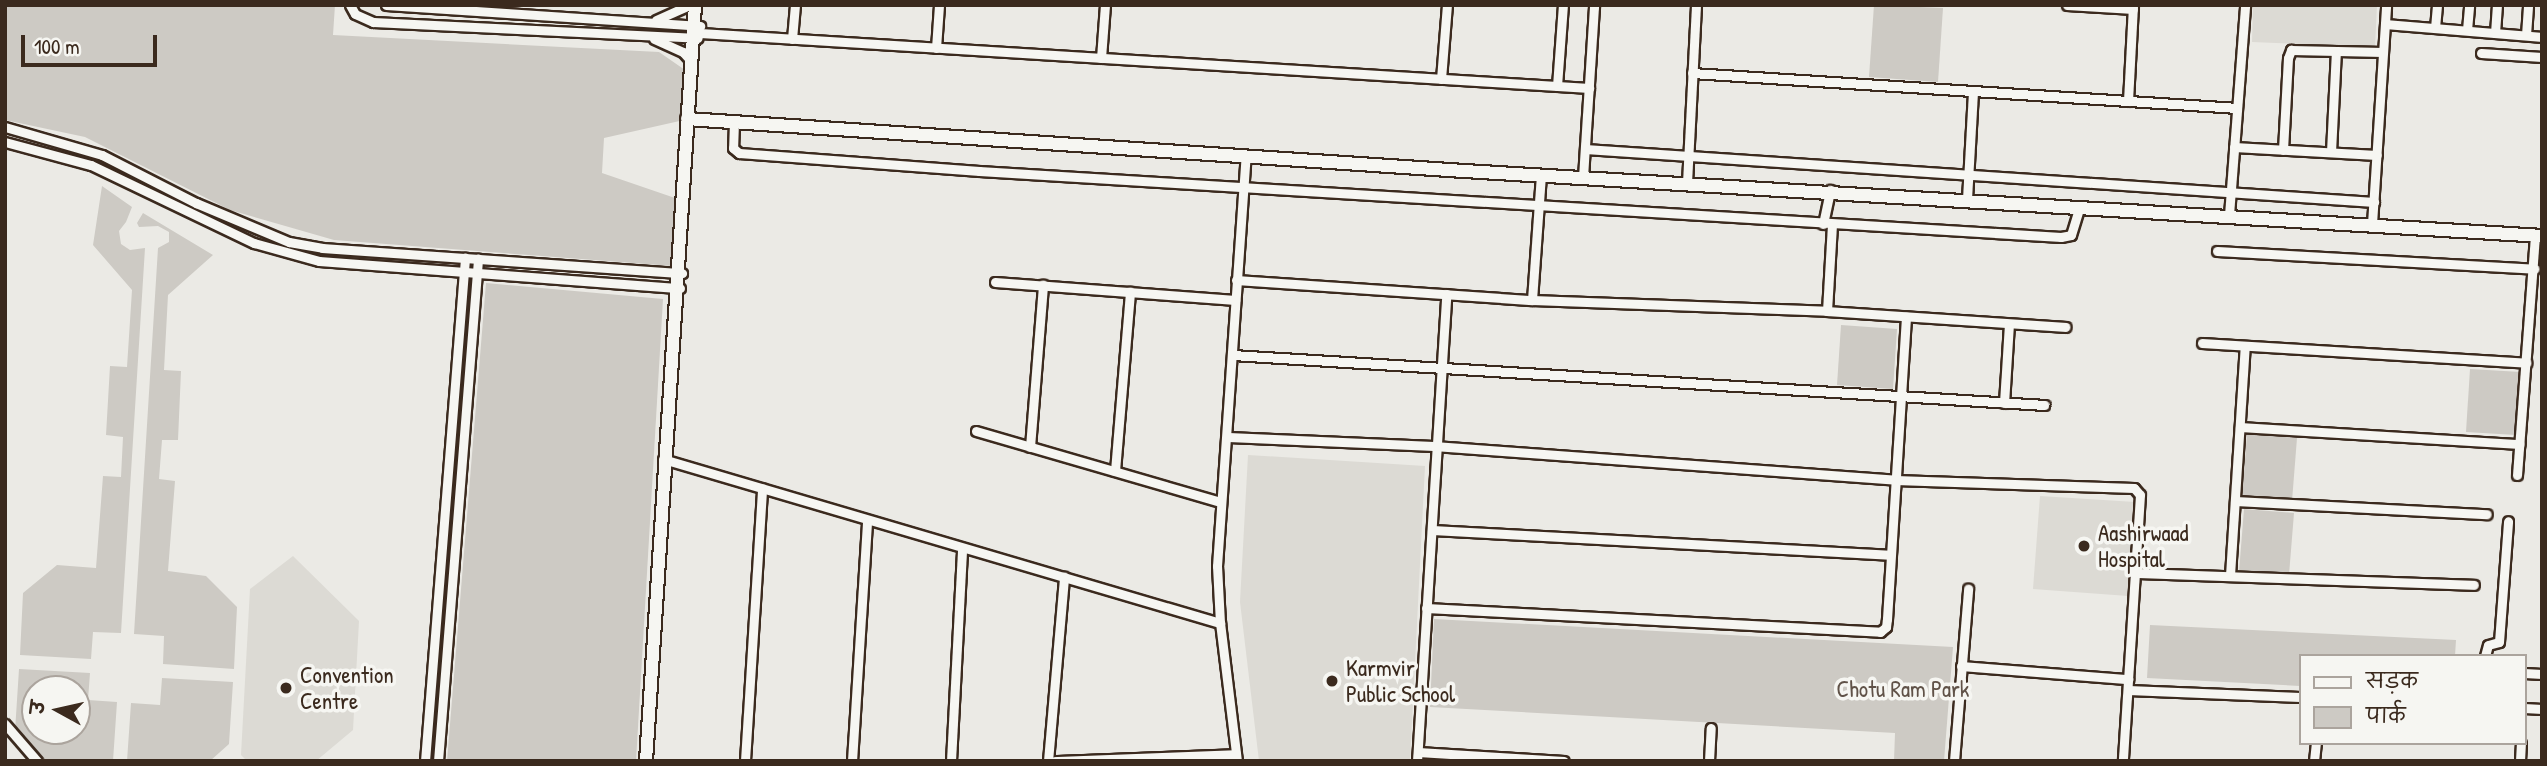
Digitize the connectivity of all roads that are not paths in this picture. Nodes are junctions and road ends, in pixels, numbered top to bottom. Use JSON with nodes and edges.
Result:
{"nodes":[{"id":1,"x":350,"y":5,"type":"edge"},
{"id":2,"x":386,"y":5,"type":"edge"},
{"id":3,"x":693,"y":5,"type":"edge"},
{"id":4,"x":702,"y":5,"type":"edge"},
{"id":5,"x":795,"y":5,"type":"edge"},
{"id":6,"x":939,"y":5,"type":"edge"},
{"id":7,"x":1105,"y":5,"type":"edge"},
{"id":8,"x":1447,"y":5,"type":"edge"},
{"id":9,"x":1563,"y":5,"type":"edge"},
{"id":10,"x":1594,"y":5,"type":"edge"},
{"id":11,"x":1696,"y":5,"type":"edge"},
{"id":12,"x":2067,"y":5,"type":"edge"},
{"id":13,"x":2245,"y":5,"type":"edge"},
{"id":14,"x":2386,"y":5,"type":"edge"},
{"id":15,"x":2437,"y":5,"type":"edge"},
{"id":16,"x":2469,"y":5,"type":"edge"},
{"id":17,"x":2497,"y":5,"type":"edge"},
{"id":18,"x":2528,"y":5,"type":"edge"},
{"id":19,"x":2133,"y":7,"type":"edge"},
{"id":20,"x":644,"y":23,"type":"junction"},
{"id":21,"x":2385,"y":24,"type":"junction"},
{"id":22,"x":2435,"y":28,"type":"junction"},
{"id":23,"x":2467,"y":30,"type":"junction"},
{"id":24,"x":697,"y":32,"type":"junction"},
{"id":25,"x":2495,"y":33,"type":"junction"},
{"id":26,"x":640,"y":35,"type":"junction"},
{"id":27,"x":2526,"y":35,"type":"junction"},
{"id":28,"x":2542,"y":37,"type":"edge"},
{"id":29,"x":792,"y":39,"type":"junction"},
{"id":30,"x":936,"y":48,"type":"junction"},
{"id":31,"x":2336,"y":51,"type":"junction"},
{"id":32,"x":2383,"y":52,"type":"junction"},
{"id":33,"x":2481,"y":53,"type":"dead end"},
{"id":34,"x":2542,"y":57,"type":"edge"},
{"id":35,"x":1101,"y":58,"type":"junction"},
{"id":36,"x":691,"y":61,"type":"junction"},
{"id":37,"x":1692,"y":73,"type":"junction"},
{"id":38,"x":1441,"y":79,"type":"junction"},
{"id":39,"x":1556,"y":86,"type":"junction"},
{"id":40,"x":1589,"y":88,"type":"junction"},
{"id":41,"x":1973,"y":91,"type":"junction"},
{"id":42,"x":2128,"y":101,"type":"junction"},
{"id":43,"x":2237,"y":107,"type":"junction"},
{"id":44,"x":690,"y":119,"type":"junction"},
{"id":45,"x":734,"y":122,"type":"junction"},
{"id":46,"x":5,"y":127,"type":"edge"},
{"id":47,"x":5,"y":142,"type":"edge"},
{"id":48,"x":2234,"y":147,"type":"junction"},
{"id":49,"x":1585,"y":149,"type":"junction"},
{"id":50,"x":2283,"y":150,"type":"junction"},
{"id":51,"x":2331,"y":152,"type":"junction"},
{"id":52,"x":2377,"y":155,"type":"junction"},
{"id":53,"x":1246,"y":156,"type":"junction"},
{"id":54,"x":1686,"y":156,"type":"junction"},
{"id":55,"x":1968,"y":172,"type":"junction"},
{"id":56,"x":1541,"y":175,"type":"junction"},
{"id":57,"x":1583,"y":177,"type":"junction"},
{"id":58,"x":1687,"y":183,"type":"junction"},
{"id":59,"x":1245,"y":188,"type":"junction"},
{"id":60,"x":1830,"y":191,"type":"junction"},
{"id":61,"x":2230,"y":193,"type":"junction"},
{"id":62,"x":1967,"y":199,"type":"junction"},
{"id":63,"x":2374,"y":202,"type":"junction"},
{"id":64,"x":1539,"y":206,"type":"junction"},
{"id":65,"x":2079,"y":209,"type":"junction"},
{"id":66,"x":2230,"y":215,"type":"junction"},
{"id":67,"x":1828,"y":224,"type":"junction"},
{"id":68,"x":2372,"y":224,"type":"junction"},
{"id":69,"x":2539,"y":235,"type":"edge"},
{"id":70,"x":2217,"y":251,"type":"dead end"},
{"id":71,"x":465,"y":258,"type":"junction"},
{"id":72,"x":478,"y":259,"type":"junction"},
{"id":73,"x":2534,"y":269,"type":"junction"},
{"id":74,"x":464,"y":272,"type":"junction"},
{"id":75,"x":477,"y":273,"type":"junction"},
{"id":76,"x":679,"y":273,"type":"junction"},
{"id":77,"x":1236,"y":280,"type":"junction"},
{"id":78,"x":995,"y":282,"type":"dead end"},
{"id":79,"x":1043,"y":285,"type":"junction"},
{"id":80,"x":678,"y":288,"type":"junction"},
{"id":81,"x":1130,"y":292,"type":"junction"},
{"id":82,"x":1446,"y":294,"type":"junction"},
{"id":83,"x":1235,"y":300,"type":"junction"},
{"id":84,"x":1532,"y":300,"type":"junction"},
{"id":85,"x":1828,"y":311,"type":"junction"},
{"id":86,"x":1906,"y":317,"type":"junction"},
{"id":87,"x":2009,"y":324,"type":"junction"},
{"id":88,"x":2065,"y":327,"type":"dead end"},
{"id":89,"x":2203,"y":343,"type":"dead end"},
{"id":90,"x":2245,"y":346,"type":"junction"},
{"id":91,"x":1233,"y":355,"type":"junction"},
{"id":92,"x":2526,"y":363,"type":"junction"},
{"id":93,"x":1441,"y":369,"type":"junction"},
{"id":94,"x":1900,"y":396,"type":"junction"},
{"id":95,"x":2004,"y":403,"type":"junction"},
{"id":96,"x":2045,"y":405,"type":"dead end"},
{"id":97,"x":2240,"y":427,"type":"junction"},
{"id":98,"x":976,"y":431,"type":"dead end"},
{"id":99,"x":1227,"y":437,"type":"junction"},
{"id":100,"x":2519,"y":444,"type":"junction"},
{"id":101,"x":1435,"y":446,"type":"junction"},
{"id":102,"x":1030,"y":447,"type":"junction"},
{"id":103,"x":666,"y":460,"type":"junction"},
{"id":104,"x":1115,"y":471,"type":"junction"},
{"id":105,"x":2517,"y":475,"type":"dead end"},
{"id":106,"x":1895,"y":480,"type":"junction"},
{"id":107,"x":762,"y":489,"type":"junction"},
{"id":108,"x":2235,"y":501,"type":"junction"},
{"id":109,"x":1222,"y":502,"type":"junction"},
{"id":110,"x":2487,"y":514,"type":"dead end"},
{"id":111,"x":867,"y":521,"type":"junction"},
{"id":112,"x":2508,"y":522,"type":"dead end"},
{"id":113,"x":1432,"y":530,"type":"junction"},
{"id":114,"x":962,"y":548,"type":"junction"},
{"id":115,"x":1889,"y":555,"type":"junction"},
{"id":116,"x":2135,"y":573,"type":"junction"},
{"id":117,"x":2230,"y":575,"type":"junction"},
{"id":118,"x":1064,"y":577,"type":"junction"},
{"id":119,"x":2474,"y":585,"type":"dead end"},
{"id":120,"x":1968,"y":589,"type":"dead end"},
{"id":121,"x":1426,"y":608,"type":"junction"},
{"id":122,"x":1220,"y":623,"type":"junction"},
{"id":123,"x":2486,"y":654,"type":"edge"},
{"id":124,"x":1961,"y":666,"type":"junction"},
{"id":125,"x":2128,"y":679,"type":"junction"},
{"id":126,"x":2128,"y":690,"type":"junction"},
{"id":127,"x":2298,"y":697,"type":"edge"},
{"id":128,"x":5,"y":724,"type":"edge"},
{"id":129,"x":1711,"y":728,"type":"dead end"},
{"id":130,"x":1418,"y":756,"type":"edge"},
{"id":131,"x":1237,"y":757,"type":"edge"},
{"id":132,"x":1073,"y":760,"type":"edge"},
{"id":133,"x":37,"y":761,"type":"edge"},
{"id":134,"x":425,"y":761,"type":"edge"},
{"id":135,"x":438,"y":761,"type":"edge"},
{"id":136,"x":646,"y":761,"type":"edge"},
{"id":137,"x":653,"y":761,"type":"edge"},
{"id":138,"x":745,"y":761,"type":"edge"},
{"id":139,"x":852,"y":761,"type":"edge"},
{"id":140,"x":951,"y":761,"type":"edge"},
{"id":141,"x":1048,"y":761,"type":"edge"},
{"id":142,"x":1055,"y":761,"type":"edge"},
{"id":143,"x":1564,"y":761,"type":"edge"},
{"id":144,"x":1709,"y":761,"type":"edge"},
{"id":145,"x":1954,"y":761,"type":"edge"},
{"id":146,"x":2123,"y":761,"type":"edge"}],
"edges":[{"from":1,"to":26,"type":"street"},
{"from":2,"to":20,"type":"street"},
{"from":3,"to":20,"type":"street"},
{"from":3,"to":24,"type":"street"},
{"from":4,"to":24,"type":"street"},
{"from":5,"to":29,"type":"street"},
{"from":6,"to":30,"type":"street"},
{"from":7,"to":35,"type":"street"},
{"from":8,"to":38,"type":"street"},
{"from":9,"to":39,"type":"street"},
{"from":10,"to":40,"type":"street"},
{"from":11,"to":37,"type":"street"},
{"from":12,"to":19,"type":"street"},
{"from":13,"to":43,"type":"street"},
{"from":14,"to":21,"type":"street"},
{"from":15,"to":22,"type":"street"},
{"from":16,"to":23,"type":"street"},
{"from":17,"to":25,"type":"street"},
{"from":18,"to":27,"type":"street"},
{"from":19,"to":42,"type":"street"},
{"from":20,"to":24,"type":"street"},
{"from":21,"to":22,"type":"street"},
{"from":21,"to":32,"type":"street"},
{"from":22,"to":23,"type":"street"},
{"from":23,"to":25,"type":"street"},
{"from":24,"to":26,"type":"street"},
{"from":24,"to":29,"type":"street"},
{"from":24,"to":36,"type":"street"},
{"from":24,"to":44,"type":"street"},
{"from":25,"to":27,"type":"street"},
{"from":26,"to":36,"type":"street"},
{"from":27,"to":28,"type":"street"},
{"from":29,"to":30,"type":"street"},
{"from":30,"to":35,"type":"street"},
{"from":31,"to":32,"type":"street"},
{"from":31,"to":50,"type":"street"},
{"from":31,"to":51,"type":"street"},
{"from":32,"to":52,"type":"street"},
{"from":33,"to":34,"type":"street"},
{"from":35,"to":38,"type":"street"},
{"from":36,"to":44,"type":"street"},
{"from":37,"to":41,"type":"street"},
{"from":37,"to":54,"type":"street"},
{"from":38,"to":39,"type":"street"},
{"from":39,"to":40,"type":"street"},
{"from":40,"to":49,"type":"street"},
{"from":41,"to":42,"type":"street"},
{"from":41,"to":55,"type":"street"},
{"from":42,"to":43,"type":"street"},
{"from":43,"to":48,"type":"street"},
{"from":44,"to":45,"type":"street"},
{"from":44,"to":76,"type":"street"},
{"from":45,"to":53,"type":"street"},
{"from":45,"to":59,"type":"street"},
{"from":46,"to":71,"type":"street"},
{"from":47,"to":74,"type":"street"},
{"from":48,"to":50,"type":"street"},
{"from":48,"to":61,"type":"street"},
{"from":49,"to":54,"type":"street"},
{"from":49,"to":57,"type":"street"},
{"from":50,"to":51,"type":"street"},
{"from":51,"to":52,"type":"street"},
{"from":52,"to":63,"type":"street"},
{"from":53,"to":56,"type":"street"},
{"from":53,"to":59,"type":"street"},
{"from":54,"to":55,"type":"street"},
{"from":54,"to":58,"type":"street"},
{"from":55,"to":61,"type":"street"},
{"from":55,"to":62,"type":"street"},
{"from":56,"to":57,"type":"street"},
{"from":56,"to":64,"type":"street"},
{"from":57,"to":58,"type":"street"},
{"from":58,"to":60,"type":"street"},
{"from":59,"to":64,"type":"street"},
{"from":59,"to":77,"type":"street"},
{"from":60,"to":62,"type":"street"},
{"from":60,"to":67,"type":"street"},
{"from":61,"to":63,"type":"street"},
{"from":61,"to":66,"type":"street"},
{"from":62,"to":65,"type":"street"},
{"from":63,"to":68,"type":"street"},
{"from":64,"to":67,"type":"street"},
{"from":64,"to":84,"type":"street"},
{"from":65,"to":66,"type":"street"},
{"from":65,"to":67,"type":"street"},
{"from":66,"to":68,"type":"street"},
{"from":67,"to":85,"type":"street"},
{"from":68,"to":69,"type":"street"},
{"from":69,"to":73,"type":"street"},
{"from":70,"to":73,"type":"street"},
{"from":71,"to":72,"type":"street"},
{"from":71,"to":74,"type":"street"},
{"from":72,"to":75,"type":"street"},
{"from":72,"to":76,"type":"street"},
{"from":73,"to":92,"type":"street"},
{"from":74,"to":75,"type":"street"},
{"from":74,"to":134,"type":"street"},
{"from":75,"to":80,"type":"street"},
{"from":75,"to":135,"type":"street"},
{"from":76,"to":80,"type":"street"},
{"from":77,"to":82,"type":"street"},
{"from":77,"to":83,"type":"street"},
{"from":78,"to":79,"type":"street"},
{"from":79,"to":81,"type":"street"},
{"from":79,"to":102,"type":"street"},
{"from":80,"to":103,"type":"street"},
{"from":81,"to":83,"type":"street"},
{"from":81,"to":104,"type":"street"},
{"from":82,"to":84,"type":"street"},
{"from":82,"to":93,"type":"street"},
{"from":83,"to":91,"type":"street"},
{"from":84,"to":85,"type":"street"},
{"from":85,"to":86,"type":"street"},
{"from":86,"to":87,"type":"street"},
{"from":86,"to":94,"type":"street"},
{"from":87,"to":88,"type":"street"},
{"from":87,"to":95,"type":"street"},
{"from":89,"to":90,"type":"street"},
{"from":90,"to":92,"type":"street"},
{"from":90,"to":97,"type":"street"},
{"from":91,"to":93,"type":"street"},
{"from":91,"to":99,"type":"street"},
{"from":92,"to":100,"type":"street"},
{"from":93,"to":94,"type":"street"},
{"from":93,"to":101,"type":"street"},
{"from":94,"to":95,"type":"street"},
{"from":94,"to":106,"type":"street"},
{"from":95,"to":96,"type":"street"},
{"from":97,"to":100,"type":"street"},
{"from":97,"to":108,"type":"street"},
{"from":98,"to":102,"type":"street"},
{"from":99,"to":101,"type":"street"},
{"from":99,"to":109,"type":"street"},
{"from":100,"to":105,"type":"street"},
{"from":101,"to":106,"type":"street"},
{"from":101,"to":113,"type":"street"},
{"from":102,"to":104,"type":"street"},
{"from":103,"to":107,"type":"street"},
{"from":103,"to":136,"type":"street"},
{"from":103,"to":137,"type":"street"},
{"from":104,"to":109,"type":"street"},
{"from":106,"to":115,"type":"street"},
{"from":106,"to":116,"type":"street"},
{"from":107,"to":111,"type":"street"},
{"from":107,"to":138,"type":"street"},
{"from":108,"to":110,"type":"street"},
{"from":108,"to":117,"type":"street"},
{"from":109,"to":122,"type":"street"},
{"from":111,"to":114,"type":"street"},
{"from":111,"to":139,"type":"street"},
{"from":112,"to":123,"type":"street"},
{"from":113,"to":115,"type":"street"},
{"from":113,"to":121,"type":"street"},
{"from":114,"to":118,"type":"street"},
{"from":114,"to":140,"type":"street"},
{"from":115,"to":121,"type":"street"},
{"from":116,"to":117,"type":"street"},
{"from":116,"to":125,"type":"street"},
{"from":117,"to":119,"type":"street"},
{"from":118,"to":122,"type":"street"},
{"from":118,"to":141,"type":"street"},
{"from":120,"to":124,"type":"street"},
{"from":121,"to":130,"type":"street"},
{"from":122,"to":131,"type":"street"},
{"from":124,"to":125,"type":"street"},
{"from":124,"to":145,"type":"street"},
{"from":125,"to":126,"type":"street"},
{"from":126,"to":127,"type":"street"},
{"from":126,"to":146,"type":"street"},
{"from":128,"to":133,"type":"street"},
{"from":129,"to":144,"type":"street"},
{"from":130,"to":143,"type":"street"},
{"from":131,"to":132,"type":"street"},
{"from":132,"to":142,"type":"street"}]}
